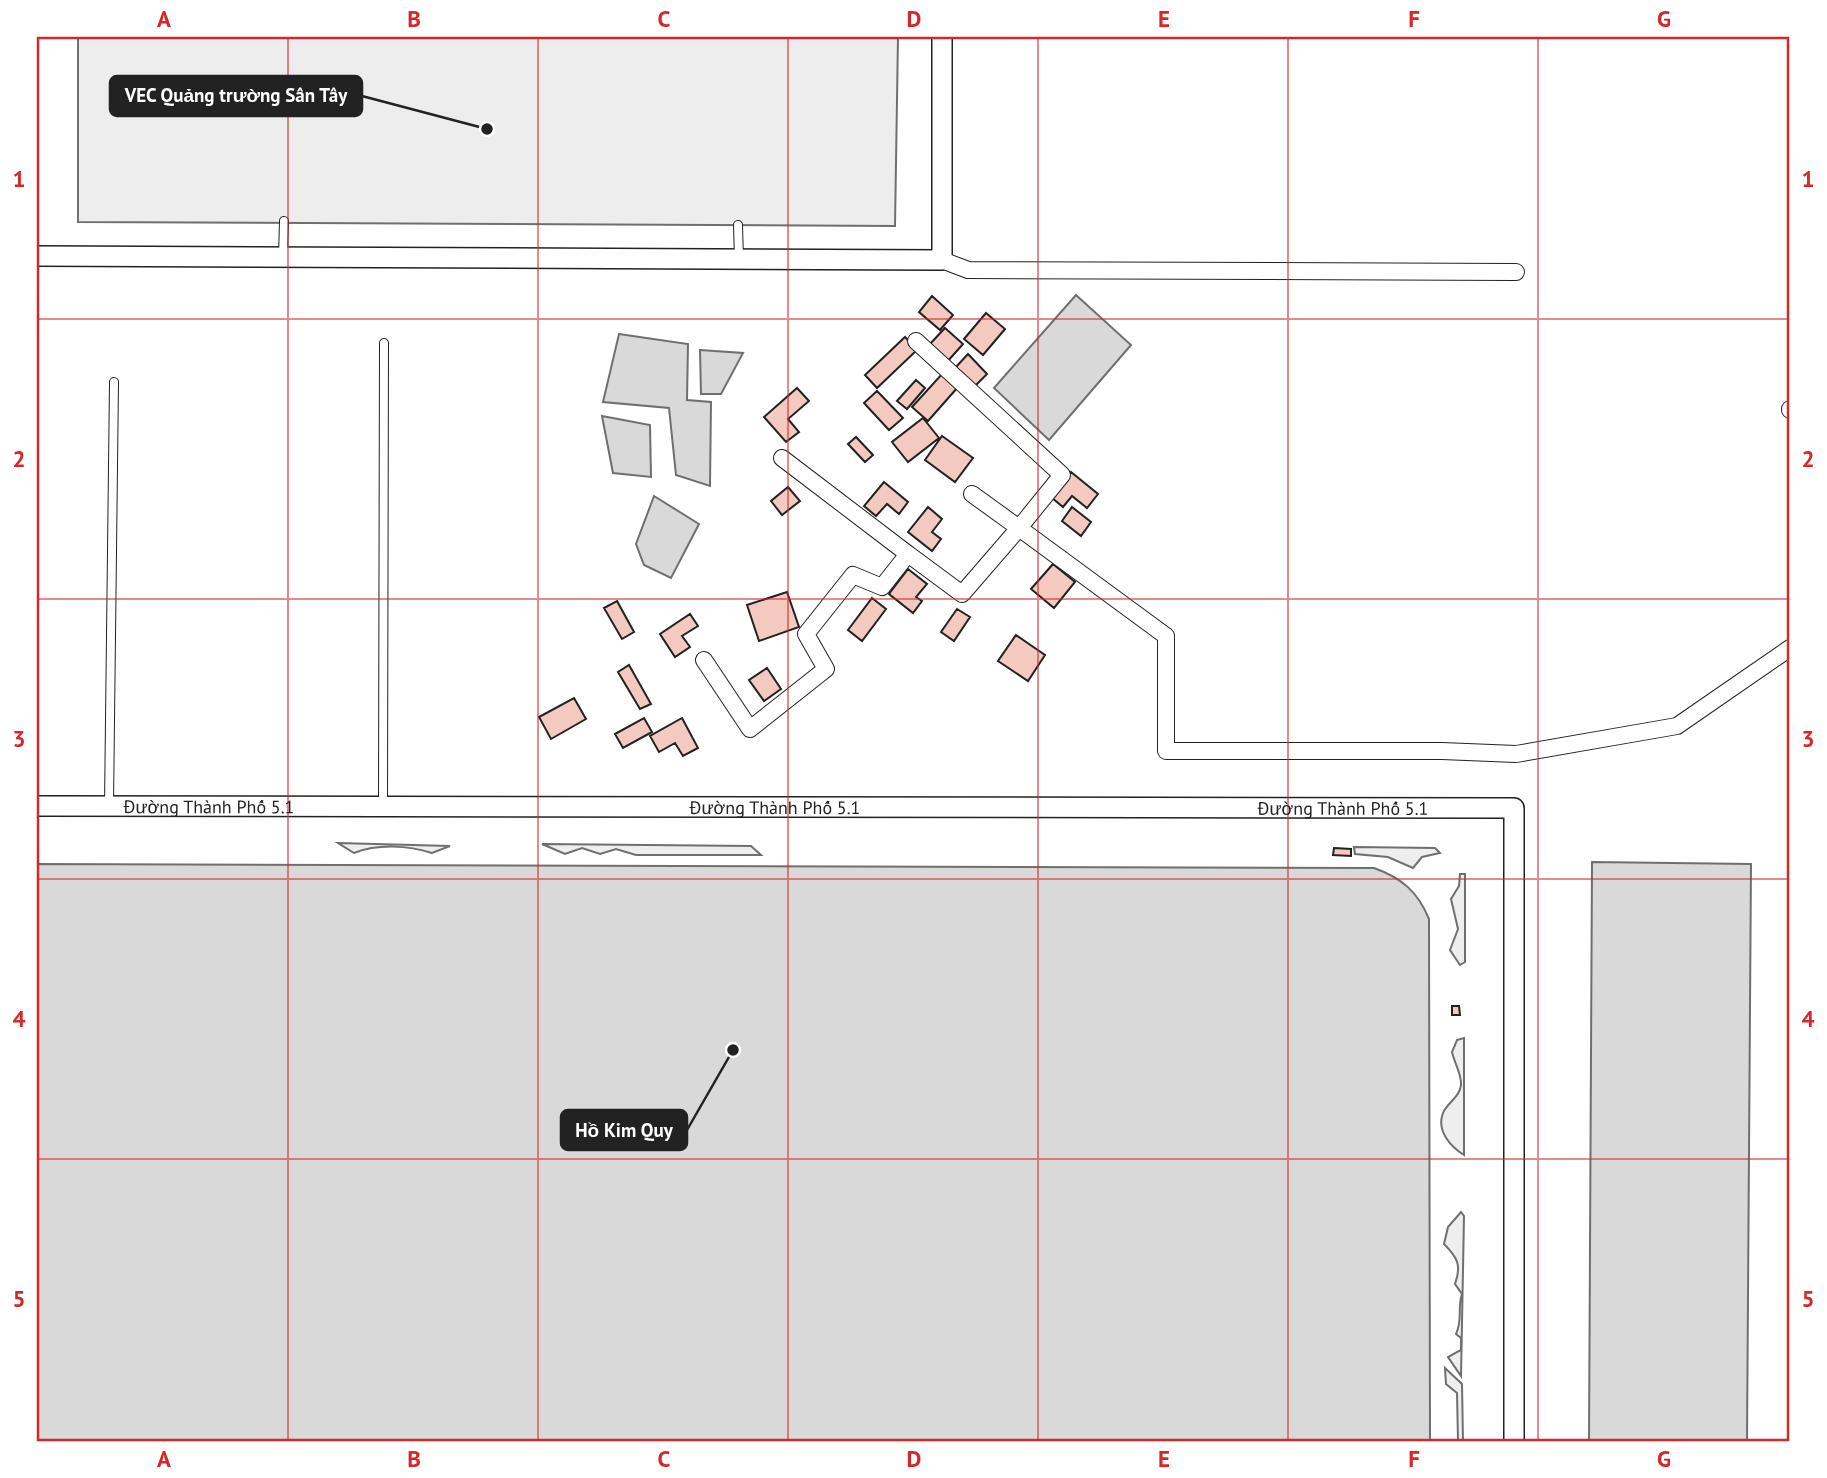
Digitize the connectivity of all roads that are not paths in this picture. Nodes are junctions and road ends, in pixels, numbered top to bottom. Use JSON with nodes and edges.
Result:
{"nodes":[{"id":1,"x":942,"y":37,"type":"edge"},
{"id":2,"x":284,"y":221,"type":"dead end"},
{"id":3,"x":738,"y":225,"type":"dead end"},
{"id":4,"x":37,"y":256,"type":"edge"},
{"id":5,"x":283,"y":257,"type":"junction"},
{"id":6,"x":739,"y":259,"type":"junction"},
{"id":7,"x":942,"y":260,"type":"junction"},
{"id":8,"x":1516,"y":272,"type":"dead end"},
{"id":9,"x":916,"y":341,"type":"dead end"},
{"id":10,"x":384,"y":343,"type":"dead end"},
{"id":11,"x":114,"y":382,"type":"dead end"},
{"id":12,"x":782,"y":458,"type":"dead end"},
{"id":13,"x":972,"y":494,"type":"dead end"},
{"id":14,"x":1019,"y":528,"type":"junction"},
{"id":15,"x":908,"y":554,"type":"junction"},
{"id":16,"x":1790,"y":648,"type":"edge"},
{"id":17,"x":705,"y":660,"type":"dead end"},
{"id":18,"x":37,"y":806,"type":"edge"},
{"id":19,"x":109,"y":806,"type":"junction"},
{"id":20,"x":383,"y":806,"type":"junction"},
{"id":21,"x":1514,"y":1441,"type":"edge"}],
"edges":[{"from":1,"to":7,"type":"street"},
{"from":2,"to":5,"type":"lane"},
{"from":3,"to":6,"type":"lane"},
{"from":4,"to":5,"type":"street"},
{"from":5,"to":6,"type":"street"},
{"from":6,"to":7,"type":"street"},
{"from":7,"to":8,"type":"street"},
{"from":9,"to":14,"type":"street"},
{"from":10,"to":20,"type":"lane"},
{"from":11,"to":19,"type":"lane"},
{"from":12,"to":15,"type":"street"},
{"from":13,"to":14,"type":"street"},
{"from":14,"to":15,"type":"street"},
{"from":14,"to":16,"type":"street"},
{"from":15,"to":17,"type":"street"},
{"from":18,"to":19,"type":"street","name":"Đường Thành Phố 5.1"},
{"from":19,"to":20,"type":"street","name":"Đường Thành Phố 5.1"},
{"from":20,"to":21,"type":"street","name":"Đường Thành Phố 5.1"}]}
